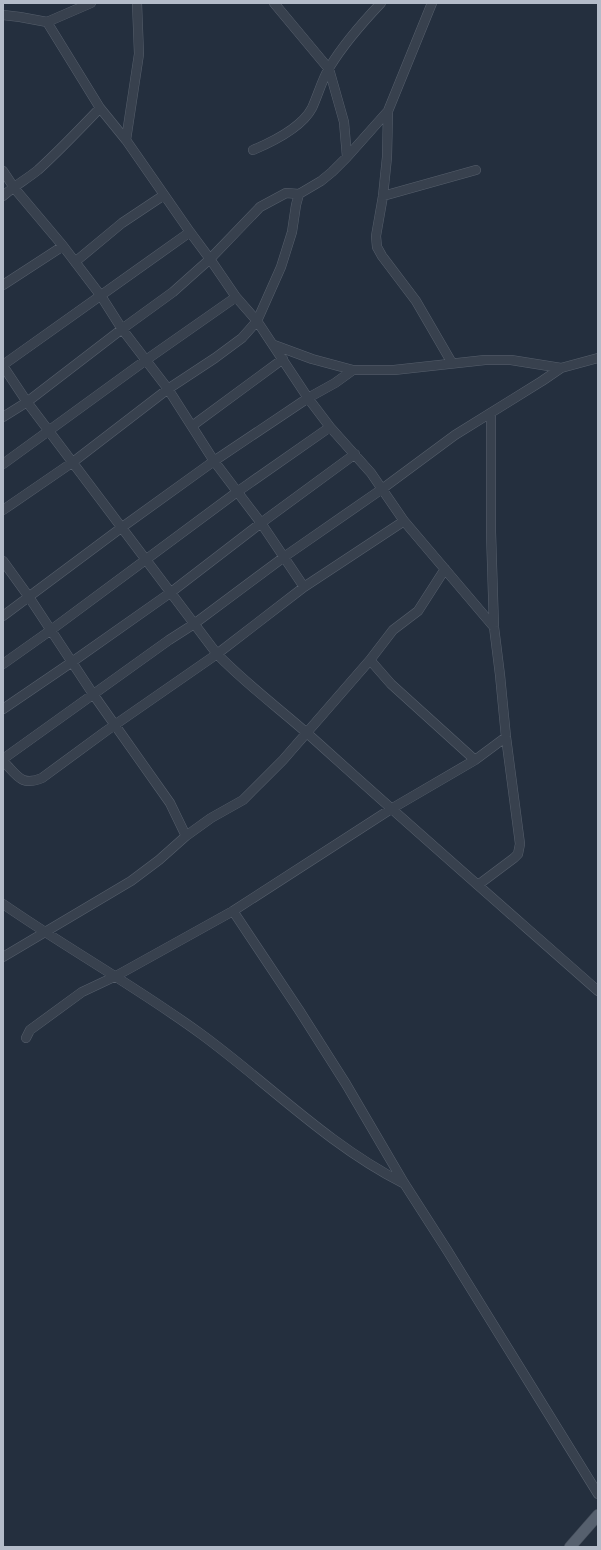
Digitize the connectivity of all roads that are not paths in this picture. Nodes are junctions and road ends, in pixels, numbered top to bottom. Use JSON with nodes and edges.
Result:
{"nodes":[{"id":1,"x":91,"y":3,"type":"edge"},
{"id":2,"x":137,"y":3,"type":"edge"},
{"id":3,"x":274,"y":3,"type":"edge"},
{"id":4,"x":381,"y":3,"type":"edge"},
{"id":5,"x":432,"y":3,"type":"edge"},
{"id":6,"x":3,"y":15,"type":"edge"},
{"id":7,"x":47,"y":22,"type":"junction"},
{"id":8,"x":329,"y":69,"type":"junction"},
{"id":9,"x":100,"y":108,"type":"junction"},
{"id":10,"x":388,"y":111,"type":"junction"},
{"id":11,"x":126,"y":140,"type":"junction"},
{"id":12,"x":253,"y":150,"type":"dead end"},
{"id":13,"x":348,"y":158,"type":"junction"},
{"id":14,"x":3,"y":170,"type":"edge"},
{"id":15,"x":476,"y":170,"type":"dead end"},
{"id":16,"x":13,"y":186,"type":"junction"},
{"id":17,"x":299,"y":194,"type":"junction"},
{"id":18,"x":164,"y":195,"type":"junction"},
{"id":19,"x":3,"y":196,"type":"edge"},
{"id":20,"x":383,"y":196,"type":"junction"},
{"id":21,"x":190,"y":232,"type":"junction"},
{"id":22,"x":63,"y":246,"type":"junction"},
{"id":23,"x":210,"y":258,"type":"junction"},
{"id":24,"x":74,"y":262,"type":"junction"},
{"id":25,"x":3,"y":285,"type":"edge"},
{"id":26,"x":101,"y":296,"type":"junction"},
{"id":27,"x":236,"y":297,"type":"junction"},
{"id":28,"x":257,"y":321,"type":"junction"},
{"id":29,"x":122,"y":329,"type":"junction"},
{"id":30,"x":274,"y":345,"type":"junction"},
{"id":31,"x":598,"y":358,"type":"edge"},
{"id":32,"x":283,"y":359,"type":"junction"},
{"id":33,"x":146,"y":360,"type":"junction"},
{"id":34,"x":452,"y":363,"type":"junction"},
{"id":35,"x":3,"y":365,"type":"edge"},
{"id":36,"x":560,"y":368,"type":"junction"},
{"id":37,"x":353,"y":370,"type":"junction"},
{"id":38,"x":168,"y":389,"type":"junction"},
{"id":39,"x":308,"y":398,"type":"junction"},
{"id":40,"x":28,"y":402,"type":"junction"},
{"id":41,"x":491,"y":414,"type":"junction"},
{"id":42,"x":3,"y":417,"type":"edge"},
{"id":43,"x":192,"y":426,"type":"junction"},
{"id":44,"x":330,"y":427,"type":"junction"},
{"id":45,"x":49,"y":431,"type":"junction"},
{"id":46,"x":355,"y":454,"type":"junction"},
{"id":47,"x":214,"y":461,"type":"junction"},
{"id":48,"x":73,"y":462,"type":"junction"},
{"id":49,"x":3,"y":464,"type":"edge"},
{"id":50,"x":382,"y":488,"type":"junction"},
{"id":51,"x":237,"y":492,"type":"junction"},
{"id":52,"x":3,"y":510,"type":"edge"},
{"id":53,"x":404,"y":521,"type":"junction"},
{"id":54,"x":260,"y":523,"type":"junction"},
{"id":55,"x":121,"y":528,"type":"junction"},
{"id":56,"x":284,"y":556,"type":"junction"},
{"id":57,"x":145,"y":560,"type":"junction"},
{"id":58,"x":3,"y":562,"type":"edge"},
{"id":59,"x":445,"y":569,"type":"junction"},
{"id":60,"x":304,"y":587,"type":"junction"},
{"id":61,"x":170,"y":593,"type":"junction"},
{"id":62,"x":29,"y":597,"type":"junction"},
{"id":63,"x":3,"y":616,"type":"edge"},
{"id":64,"x":194,"y":624,"type":"junction"},
{"id":65,"x":494,"y":627,"type":"junction"},
{"id":66,"x":51,"y":630,"type":"junction"},
{"id":67,"x":217,"y":654,"type":"junction"},
{"id":68,"x":370,"y":660,"type":"junction"},
{"id":69,"x":72,"y":662,"type":"junction"},
{"id":70,"x":3,"y":664,"type":"edge"},
{"id":71,"x":93,"y":694,"type":"junction"},
{"id":72,"x":3,"y":709,"type":"edge"},
{"id":73,"x":115,"y":725,"type":"junction"},
{"id":74,"x":306,"y":732,"type":"junction"},
{"id":75,"x":506,"y":737,"type":"junction"},
{"id":76,"x":3,"y":760,"type":"edge"},
{"id":77,"x":475,"y":760,"type":"junction"},
{"id":78,"x":391,"y":809,"type":"junction"},
{"id":79,"x":186,"y":836,"type":"junction"},
{"id":80,"x":478,"y":886,"type":"junction"},
{"id":81,"x":3,"y":904,"type":"edge"},
{"id":82,"x":233,"y":911,"type":"junction"},
{"id":83,"x":45,"y":932,"type":"junction"},
{"id":84,"x":3,"y":957,"type":"edge"},
{"id":85,"x":116,"y":976,"type":"junction"},
{"id":86,"x":598,"y":991,"type":"edge"},
{"id":87,"x":26,"y":1038,"type":"dead end"},
{"id":88,"x":404,"y":1183,"type":"junction"},
{"id":89,"x":598,"y":1494,"type":"edge"},
{"id":90,"x":598,"y":1515,"type":"edge"},
{"id":91,"x":570,"y":1547,"type":"edge"}],
"edges":[{"from":1,"to":7,"type":"street"},
{"from":2,"to":11,"type":"street"},
{"from":3,"to":8,"type":"street"},
{"from":4,"to":8,"type":"street"},
{"from":5,"to":10,"type":"street"},
{"from":6,"to":7,"type":"street"},
{"from":7,"to":9,"type":"street"},
{"from":8,"to":12,"type":"street"},
{"from":8,"to":13,"type":"street"},
{"from":9,"to":11,"type":"street"},
{"from":9,"to":16,"type":"street"},
{"from":10,"to":13,"type":"street"},
{"from":10,"to":20,"type":"street"},
{"from":11,"to":18,"type":"street"},
{"from":13,"to":17,"type":"street"},
{"from":14,"to":16,"type":"street"},
{"from":15,"to":20,"type":"street"},
{"from":16,"to":19,"type":"street"},
{"from":16,"to":22,"type":"street"},
{"from":17,"to":23,"type":"street"},
{"from":17,"to":28,"type":"street"},
{"from":18,"to":21,"type":"street"},
{"from":18,"to":24,"type":"street"},
{"from":20,"to":34,"type":"street"},
{"from":21,"to":23,"type":"street"},
{"from":21,"to":26,"type":"street"},
{"from":22,"to":24,"type":"street"},
{"from":22,"to":25,"type":"street"},
{"from":23,"to":27,"type":"street"},
{"from":23,"to":29,"type":"street"},
{"from":24,"to":26,"type":"street"},
{"from":26,"to":29,"type":"street"},
{"from":26,"to":35,"type":"street"},
{"from":27,"to":28,"type":"street"},
{"from":27,"to":33,"type":"street"},
{"from":28,"to":30,"type":"street"},
{"from":28,"to":38,"type":"street"},
{"from":29,"to":33,"type":"street"},
{"from":29,"to":40,"type":"street"},
{"from":30,"to":32,"type":"street"},
{"from":30,"to":37,"type":"street"},
{"from":31,"to":36,"type":"street"},
{"from":32,"to":39,"type":"street"},
{"from":32,"to":43,"type":"street"},
{"from":33,"to":38,"type":"street"},
{"from":33,"to":45,"type":"street"},
{"from":34,"to":36,"type":"street"},
{"from":34,"to":37,"type":"street"},
{"from":35,"to":40,"type":"street"},
{"from":36,"to":41,"type":"street"},
{"from":37,"to":39,"type":"street"},
{"from":38,"to":43,"type":"street"},
{"from":38,"to":48,"type":"street"},
{"from":39,"to":44,"type":"street"},
{"from":39,"to":47,"type":"street"},
{"from":40,"to":42,"type":"street"},
{"from":40,"to":45,"type":"street"},
{"from":41,"to":50,"type":"street"},
{"from":41,"to":65,"type":"street"},
{"from":43,"to":47,"type":"street"},
{"from":44,"to":46,"type":"street"},
{"from":44,"to":51,"type":"street"},
{"from":45,"to":48,"type":"street"},
{"from":45,"to":49,"type":"street"},
{"from":46,"to":50,"type":"street"},
{"from":46,"to":54,"type":"street"},
{"from":47,"to":51,"type":"street"},
{"from":47,"to":55,"type":"street"},
{"from":48,"to":52,"type":"street"},
{"from":48,"to":55,"type":"street"},
{"from":50,"to":53,"type":"street"},
{"from":50,"to":56,"type":"street"},
{"from":51,"to":54,"type":"street"},
{"from":51,"to":57,"type":"street"},
{"from":53,"to":59,"type":"street"},
{"from":53,"to":60,"type":"street"},
{"from":54,"to":56,"type":"street"},
{"from":54,"to":61,"type":"street"},
{"from":55,"to":57,"type":"street"},
{"from":55,"to":62,"type":"street"},
{"from":56,"to":60,"type":"street"},
{"from":56,"to":64,"type":"street"},
{"from":57,"to":61,"type":"street"},
{"from":57,"to":66,"type":"street"},
{"from":58,"to":62,"type":"street"},
{"from":59,"to":65,"type":"street"},
{"from":59,"to":68,"type":"street"},
{"from":60,"to":67,"type":"street"},
{"from":61,"to":64,"type":"street"},
{"from":61,"to":69,"type":"street"},
{"from":62,"to":63,"type":"street"},
{"from":62,"to":66,"type":"street"},
{"from":64,"to":67,"type":"street"},
{"from":64,"to":71,"type":"street"},
{"from":65,"to":75,"type":"street"},
{"from":66,"to":69,"type":"street"},
{"from":66,"to":70,"type":"street"},
{"from":67,"to":73,"type":"street"},
{"from":67,"to":74,"type":"street"},
{"from":68,"to":74,"type":"street"},
{"from":68,"to":77,"type":"street"},
{"from":69,"to":71,"type":"street"},
{"from":69,"to":72,"type":"street"},
{"from":71,"to":73,"type":"street"},
{"from":71,"to":76,"type":"street"},
{"from":73,"to":76,"type":"street"},
{"from":73,"to":79,"type":"street"},
{"from":74,"to":78,"type":"street"},
{"from":74,"to":79,"type":"street"},
{"from":75,"to":77,"type":"street"},
{"from":75,"to":80,"type":"street"},
{"from":77,"to":78,"type":"street"},
{"from":78,"to":80,"type":"street"},
{"from":78,"to":82,"type":"street"},
{"from":79,"to":83,"type":"street"},
{"from":80,"to":86,"type":"street"},
{"from":81,"to":83,"type":"street"},
{"from":82,"to":85,"type":"street"},
{"from":82,"to":88,"type":"street"},
{"from":83,"to":84,"type":"street"},
{"from":83,"to":85,"type":"street"},
{"from":85,"to":87,"type":"street"},
{"from":85,"to":88,"type":"street"},
{"from":88,"to":89,"type":"street"},
{"from":90,"to":91,"type":"main road"}]}
